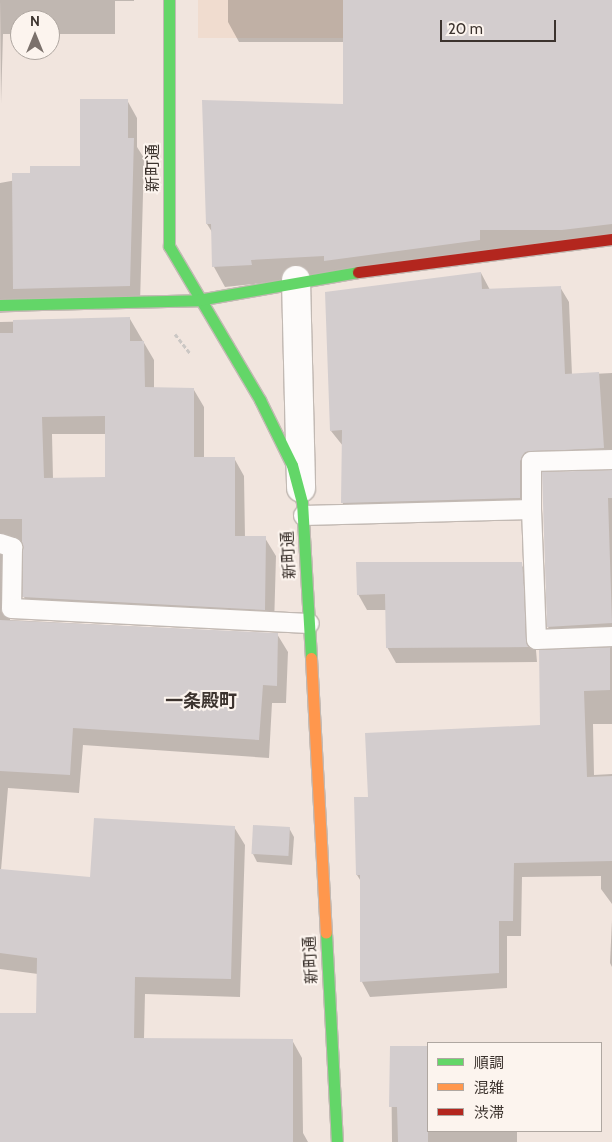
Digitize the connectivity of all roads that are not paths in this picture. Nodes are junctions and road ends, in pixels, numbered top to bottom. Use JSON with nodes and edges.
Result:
{"nodes":[{"id":1,"x":169,"y":0,"type":"edge"},
{"id":2,"x":612,"y":239,"type":"edge"},
{"id":3,"x":296,"y":280,"type":"junction"},
{"id":4,"x":198,"y":300,"type":"junction"},
{"id":5,"x":0,"y":305,"type":"edge"},
{"id":6,"x":612,"y":459,"type":"edge"},
{"id":7,"x":303,"y":508,"type":"junction"},
{"id":8,"x":531,"y":509,"type":"junction"},
{"id":9,"x":0,"y":543,"type":"edge"},
{"id":10,"x":309,"y":622,"type":"junction"},
{"id":11,"x":612,"y":636,"type":"edge"},
{"id":12,"x":337,"y":1142,"type":"edge"}],
"edges":[{"from":1,"to":4,"type":"street","name":"新町通"},
{"from":2,"to":3,"type":"street"},
{"from":3,"to":4,"type":"street"},
{"from":3,"to":7,"type":"street"},
{"from":4,"to":5,"type":"street"},
{"from":4,"to":7,"type":"street","name":"新町通"},
{"from":6,"to":8,"type":"lane"},
{"from":7,"to":8,"type":"lane"},
{"from":7,"to":10,"type":"street","name":"新町通"},
{"from":8,"to":11,"type":"lane"},
{"from":9,"to":10,"type":"lane"},
{"from":10,"to":12,"type":"street","name":"新町通"}]}
